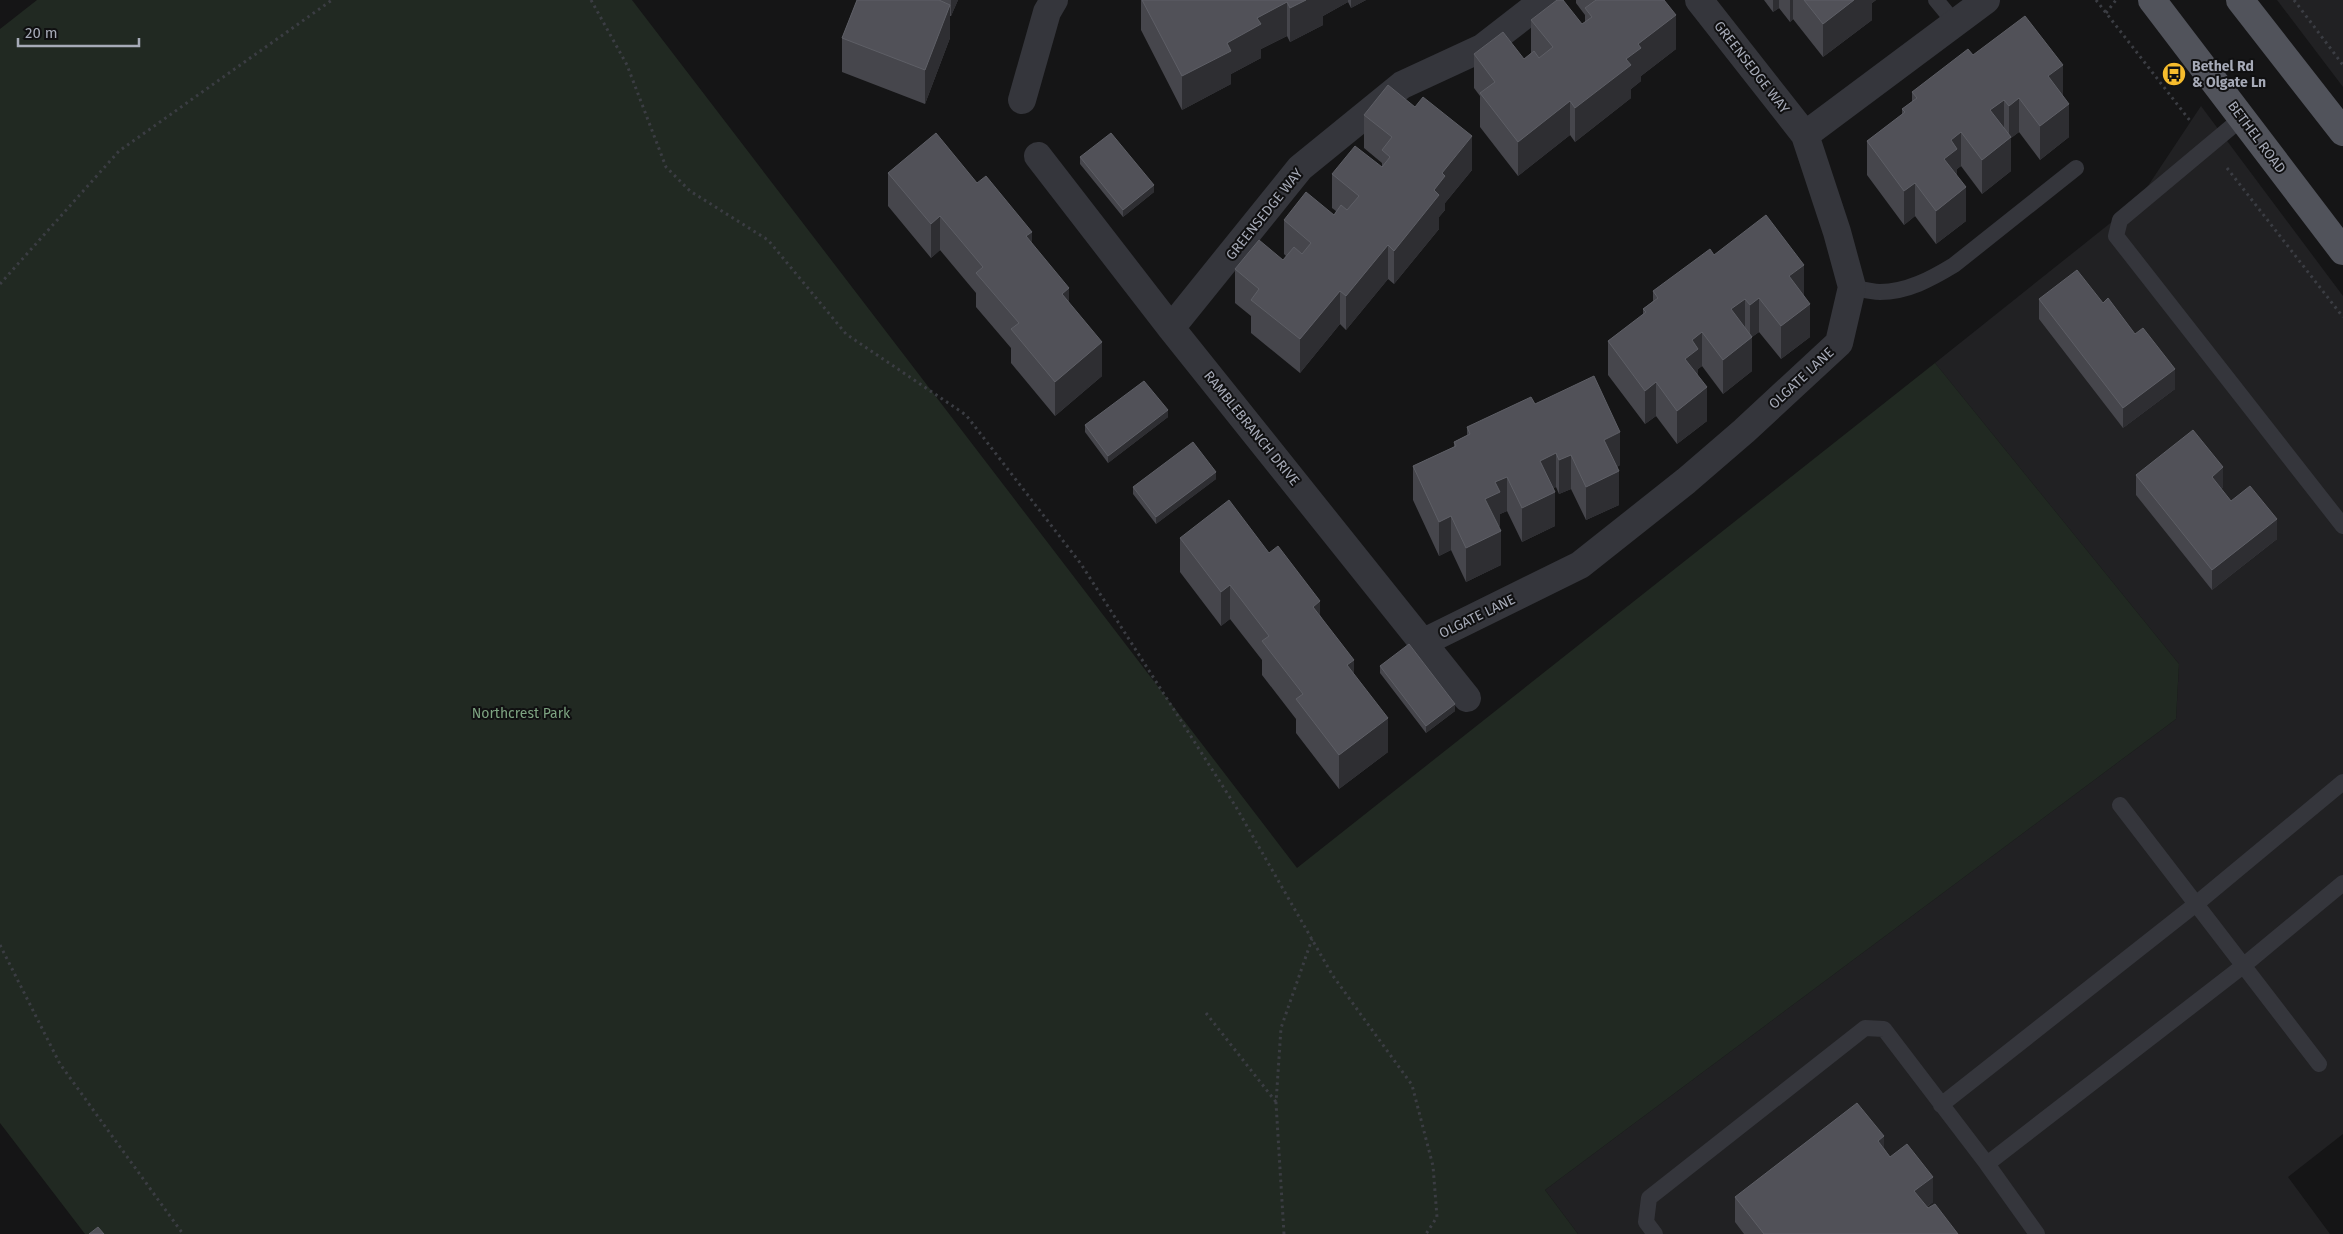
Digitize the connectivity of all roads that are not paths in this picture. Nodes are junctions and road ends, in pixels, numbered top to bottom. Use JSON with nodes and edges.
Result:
{"nodes":[{"id":1,"x":1054,"y":0,"type":"edge"},
{"id":2,"x":1544,"y":0,"type":"edge"},
{"id":3,"x":1699,"y":0,"type":"edge"},
{"id":4,"x":1936,"y":0,"type":"edge"},
{"id":5,"x":1986,"y":0,"type":"edge"},
{"id":6,"x":2152,"y":0,"type":"edge"},
{"id":7,"x":2240,"y":0,"type":"edge"},
{"id":8,"x":1955,"y":23,"type":"junction"},
{"id":9,"x":1022,"y":100,"type":"dead end"},
{"id":10,"x":2242,"y":118,"type":"junction"},
{"id":11,"x":2343,"y":132,"type":"edge"},
{"id":12,"x":1805,"y":135,"type":"junction"},
{"id":13,"x":1038,"y":156,"type":"dead end"},
{"id":14,"x":2076,"y":168,"type":"dead end"},
{"id":15,"x":2343,"y":251,"type":"edge"},
{"id":16,"x":1852,"y":287,"type":"junction"},
{"id":17,"x":1172,"y":328,"type":"junction"},
{"id":18,"x":2343,"y":526,"type":"edge"},
{"id":19,"x":1424,"y":642,"type":"junction"},
{"id":20,"x":1467,"y":698,"type":"dead end"},
{"id":21,"x":2343,"y":782,"type":"edge"},
{"id":22,"x":2120,"y":805,"type":"dead end"},
{"id":23,"x":2343,"y":883,"type":"edge"},
{"id":24,"x":2196,"y":904,"type":"junction"},
{"id":25,"x":2243,"y":966,"type":"junction"},
{"id":26,"x":2319,"y":1064,"type":"dead end"},
{"id":27,"x":1941,"y":1105,"type":"junction"},
{"id":28,"x":1987,"y":1164,"type":"junction"},
{"id":29,"x":1655,"y":1234,"type":"edge"},
{"id":30,"x":2037,"y":1234,"type":"edge"}],
"edges":[{"from":1,"to":9,"type":"street"},
{"from":2,"to":17,"type":"street","name":"GREENSEDGE WAY"},
{"from":3,"to":12,"type":"street","name":"GREENSEDGE WAY"},
{"from":4,"to":8,"type":"lane"},
{"from":5,"to":8,"type":"street"},
{"from":6,"to":10,"type":"main road","name":"BETHEL ROAD"},
{"from":7,"to":11,"type":"main road"},
{"from":8,"to":12,"type":"street"},
{"from":10,"to":15,"type":"main road","name":"BETHEL ROAD"},
{"from":10,"to":18,"type":"lane"},
{"from":12,"to":16,"type":"street","name":"OLGATE LANE"},
{"from":13,"to":17,"type":"street","name":"RAMBLEBRANCH DRIVE"},
{"from":14,"to":16,"type":"lane"},
{"from":16,"to":19,"type":"street","name":"OLGATE LANE"},
{"from":17,"to":19,"type":"street","name":"RAMBLEBRANCH DRIVE"},
{"from":19,"to":20,"type":"street","name":"RAMBLEBRANCH DRIVE"},
{"from":21,"to":24,"type":"lane"},
{"from":22,"to":24,"type":"lane"},
{"from":23,"to":25,"type":"lane"},
{"from":24,"to":25,"type":"lane"},
{"from":24,"to":27,"type":"lane"},
{"from":25,"to":26,"type":"lane"},
{"from":25,"to":28,"type":"lane"},
{"from":27,"to":28,"type":"lane"},
{"from":27,"to":29,"type":"lane"},
{"from":28,"to":30,"type":"lane"}]}
